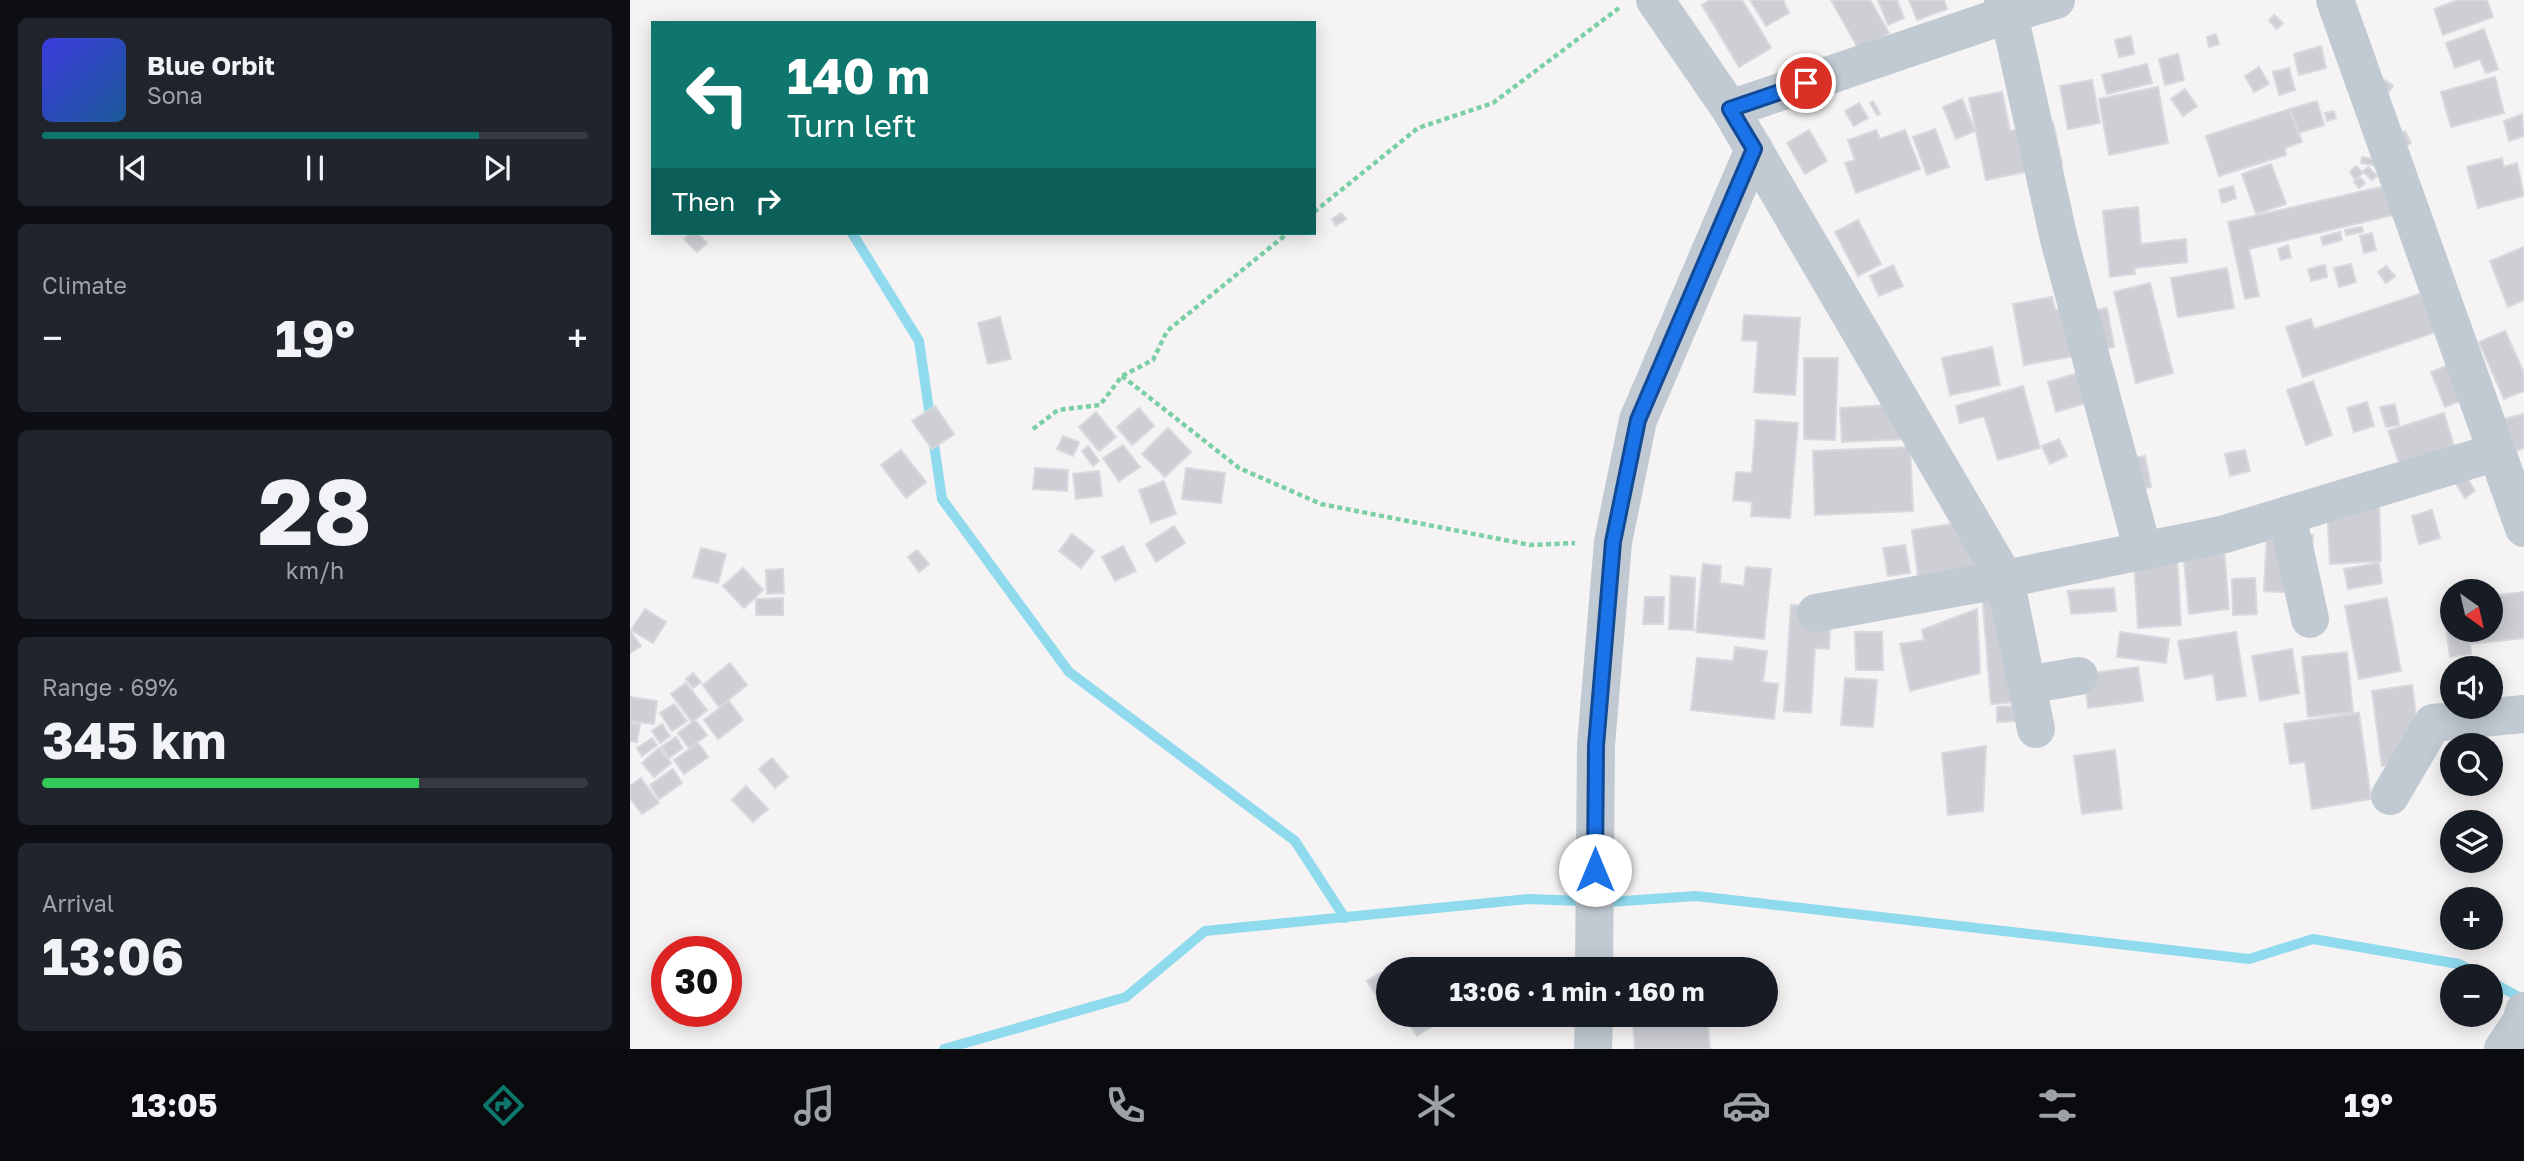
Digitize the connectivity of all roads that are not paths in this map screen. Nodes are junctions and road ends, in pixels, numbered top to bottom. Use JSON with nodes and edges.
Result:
{"nodes":[{"id":1,"x":1655,"y":0,"type":"edge"},
{"id":2,"x":2056,"y":0,"type":"edge"},
{"id":3,"x":2335,"y":0,"type":"edge"},
{"id":4,"x":2006,"y":7,"type":"edge"},
{"id":5,"x":1730,"y":109,"type":"junction"},
{"id":6,"x":1754,"y":149,"type":"junction"},
{"id":7,"x":2497,"y":452,"type":"junction"},
{"id":8,"x":2287,"y":515,"type":"junction"},
{"id":9,"x":2524,"y":528,"type":"edge"},
{"id":10,"x":2143,"y":551,"type":"junction"},
{"id":11,"x":2005,"y":579,"type":"junction"},
{"id":12,"x":1816,"y":613,"type":"dead end"},
{"id":13,"x":2310,"y":619,"type":"dead end"},
{"id":14,"x":2079,"y":676,"type":"dead end"},
{"id":15,"x":2027,"y":685,"type":"junction"},
{"id":16,"x":2524,"y":714,"type":"edge"},
{"id":17,"x":2036,"y":729,"type":"dead end"},
{"id":18,"x":2390,"y":796,"type":"dead end"},
{"id":19,"x":1594,"y":957,"type":"edge"},
{"id":20,"x":1594,"y":1027,"type":"edge"},
{"id":21,"x":1594,"y":1049,"type":"edge"}],
"edges":[{"from":1,"to":5,"type":"street"},
{"from":2,"to":4,"type":"street"},
{"from":3,"to":7,"type":"street"},
{"from":4,"to":5,"type":"street"},
{"from":4,"to":10,"type":"street"},
{"from":5,"to":6,"type":"street"},
{"from":6,"to":11,"type":"street"},
{"from":6,"to":19,"type":"street"},
{"from":7,"to":8,"type":"street"},
{"from":7,"to":9,"type":"street"},
{"from":8,"to":10,"type":"street"},
{"from":8,"to":13,"type":"street"},
{"from":10,"to":11,"type":"street"},
{"from":11,"to":12,"type":"street"},
{"from":11,"to":15,"type":"street"},
{"from":14,"to":15,"type":"street"},
{"from":15,"to":17,"type":"street"},
{"from":16,"to":18,"type":"street"},
{"from":20,"to":21,"type":"street"}]}
